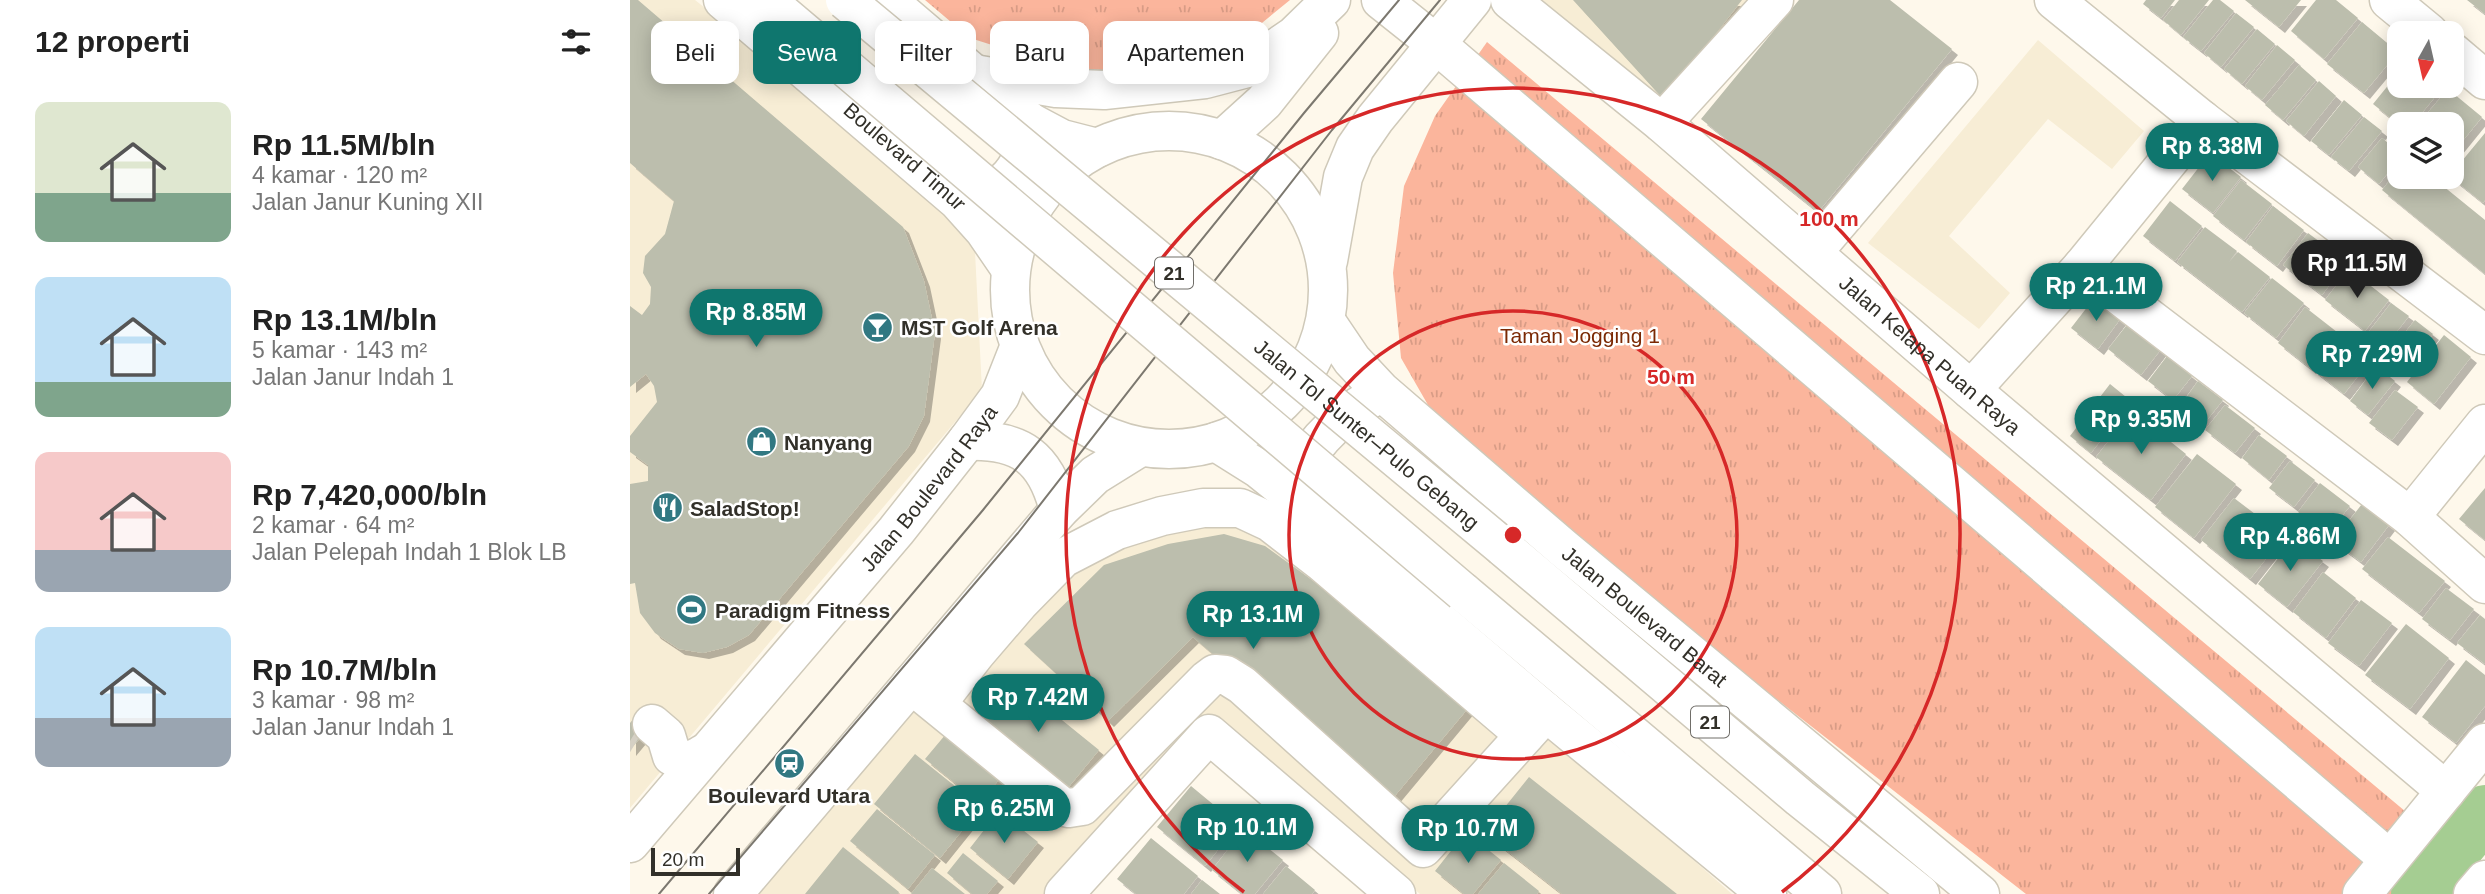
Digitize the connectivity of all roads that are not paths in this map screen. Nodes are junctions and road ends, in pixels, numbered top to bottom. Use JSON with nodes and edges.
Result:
{"nodes":[{"id":1,"x":845,"y":0,"type":"edge"},
{"id":2,"x":887,"y":0,"type":"edge"},
{"id":3,"x":1331,"y":0,"type":"edge"},
{"id":4,"x":1346,"y":0,"type":"edge"},
{"id":5,"x":1381,"y":0,"type":"edge"},
{"id":6,"x":1472,"y":0,"type":"edge"},
{"id":7,"x":1510,"y":0,"type":"edge"},
{"id":8,"x":1774,"y":0,"type":"edge"},
{"id":9,"x":2054,"y":0,"type":"edge"},
{"id":10,"x":2389,"y":0,"type":"edge"},
{"id":11,"x":744,"y":6,"type":"edge"},
{"id":12,"x":912,"y":21,"type":"edge"},
{"id":13,"x":2414,"y":21,"type":"edge"},
{"id":14,"x":1438,"y":40,"type":"junction"},
{"id":15,"x":2464,"y":62,"type":"edge"},
{"id":16,"x":976,"y":74,"type":"edge"},
{"id":17,"x":976,"y":76,"type":"edge"},
{"id":18,"x":2485,"y":80,"type":"edge"},
{"id":19,"x":1958,"y":82,"type":"dead end"},
{"id":20,"x":2202,"y":120,"type":"junction"},
{"id":21,"x":1030,"y":122,"type":"junction"},
{"id":22,"x":1662,"y":122,"type":"junction"},
{"id":23,"x":1222,"y":140,"type":"junction"},
{"id":24,"x":1097,"y":148,"type":"junction"},
{"id":25,"x":958,"y":201,"type":"junction"},
{"id":26,"x":1813,"y":252,"type":"junction"},
{"id":27,"x":2082,"y":267,"type":"junction"},
{"id":28,"x":1010,"y":268,"type":"junction"},
{"id":29,"x":1327,"y":268,"type":"junction"},
{"id":30,"x":1326,"y":323,"type":"junction"},
{"id":31,"x":2485,"y":335,"type":"edge"},
{"id":32,"x":1020,"y":348,"type":"junction"},
{"id":33,"x":1971,"y":390,"type":"junction"},
{"id":34,"x":1381,"y":391,"type":"junction"},
{"id":35,"x":2485,"y":424,"type":"edge"},
{"id":36,"x":967,"y":441,"type":"junction"},
{"id":37,"x":1216,"y":442,"type":"junction"},
{"id":38,"x":1140,"y":447,"type":"junction"},
{"id":39,"x":1289,"y":493,"type":"junction"},
{"id":40,"x":1059,"y":510,"type":"junction"},
{"id":41,"x":2410,"y":517,"type":"junction"},
{"id":42,"x":2485,"y":584,"type":"edge"},
{"id":43,"x":912,"y":682,"type":"junction"},
{"id":44,"x":1536,"y":724,"type":"junction"},
{"id":45,"x":653,"y":733,"type":"edge"},
{"id":46,"x":2485,"y":743,"type":"edge"},
{"id":47,"x":2446,"y":791,"type":"junction"},
{"id":48,"x":630,"y":843,"type":"edge"},
{"id":49,"x":2389,"y":859,"type":"junction"},
{"id":50,"x":2485,"y":880,"type":"edge"},
{"id":51,"x":733,"y":894,"type":"edge"},
{"id":52,"x":1065,"y":894,"type":"edge"},
{"id":53,"x":1396,"y":894,"type":"edge"},
{"id":54,"x":1767,"y":894,"type":"edge"},
{"id":55,"x":1822,"y":894,"type":"edge"},
{"id":56,"x":1920,"y":894,"type":"edge"},
{"id":57,"x":1980,"y":894,"type":"edge"},
{"id":58,"x":2362,"y":894,"type":"edge"},
{"id":59,"x":2473,"y":894,"type":"edge"}],
"edges":[{"from":1,"to":56,"type":"main road","name":"Jalan Tol Sunter–Pulo Gebang","number":"21","bridge":true},
{"from":2,"to":12,"type":"main road"},
{"from":3,"to":16,"type":"main road"},
{"from":4,"to":23,"type":"main road"},
{"from":5,"to":14,"type":"main road"},
{"from":6,"to":14,"type":"main road"},
{"from":7,"to":22,"type":"main road","name":"Jalan Kelapa Puan Raya"},
{"from":8,"to":22,"type":"main road"},
{"from":9,"to":20,"type":"main road"},
{"from":10,"to":13,"type":"main road"},
{"from":11,"to":25,"type":"main road","name":"Boulevard Timur"},
{"from":11,"to":55,"type":"main road","bridge":true},
{"from":14,"to":29,"type":"main road"},
{"from":14,"to":49,"type":"main road"},
{"from":15,"to":18,"type":"main road"},
{"from":17,"to":21,"type":"main road"},
{"from":19,"to":26,"type":"main road"},
{"from":20,"to":27,"type":"main road"},
{"from":20,"to":31,"type":"main road"},
{"from":21,"to":24,"type":"main road"},
{"from":21,"to":25,"type":"main road"},
{"from":22,"to":26,"type":"main road","name":"Jalan Kelapa Puan Raya"},
{"from":23,"to":24,"type":"main road"},
{"from":23,"to":29,"type":"main road"},
{"from":24,"to":28,"type":"main road"},
{"from":25,"to":28,"type":"main road","name":"Boulevard Timur"},
{"from":26,"to":33,"type":"main road","name":"Jalan Kelapa Puan Raya"},
{"from":27,"to":33,"type":"main road"},
{"from":27,"to":41,"type":"main road"},
{"from":28,"to":32,"type":"main road"},
{"from":29,"to":30,"type":"main road"},
{"from":30,"to":34,"type":"main road","name":"Jalan Boulevard Barat"},
{"from":30,"to":37,"type":"main road"},
{"from":32,"to":36,"type":"main road","name":"Jalan Boulevard Raya"},
{"from":32,"to":38,"type":"main road"},
{"from":33,"to":47,"type":"main road","name":"Jalan Kelapa Puan Raya"},
{"from":34,"to":39,"type":"main road"},
{"from":34,"to":57,"type":"main road","name":"Jalan Boulevard Barat"},
{"from":35,"to":41,"type":"main road"},
{"from":36,"to":40,"type":"main road"},
{"from":36,"to":45,"type":"main road","name":"Jalan Boulevard Raya"},
{"from":37,"to":38,"type":"main road"},
{"from":37,"to":39,"type":"main road"},
{"from":38,"to":40,"type":"main road"},
{"from":39,"to":44,"type":"main road"},
{"from":40,"to":43,"type":"main road"},
{"from":41,"to":42,"type":"main road"},
{"from":43,"to":44,"type":"main road"},
{"from":43,"to":44,"type":"main road"},
{"from":43,"to":51,"type":"main road"},
{"from":44,"to":54,"type":"main road"},
{"from":45,"to":48,"type":"main road","name":"Jalan Boulevard Raya"},
{"from":46,"to":47,"type":"main road"},
{"from":47,"to":49,"type":"main road"},
{"from":49,"to":58,"type":"main road"},
{"from":50,"to":59,"type":"main road"},
{"from":52,"to":53,"type":"main road"}]}
